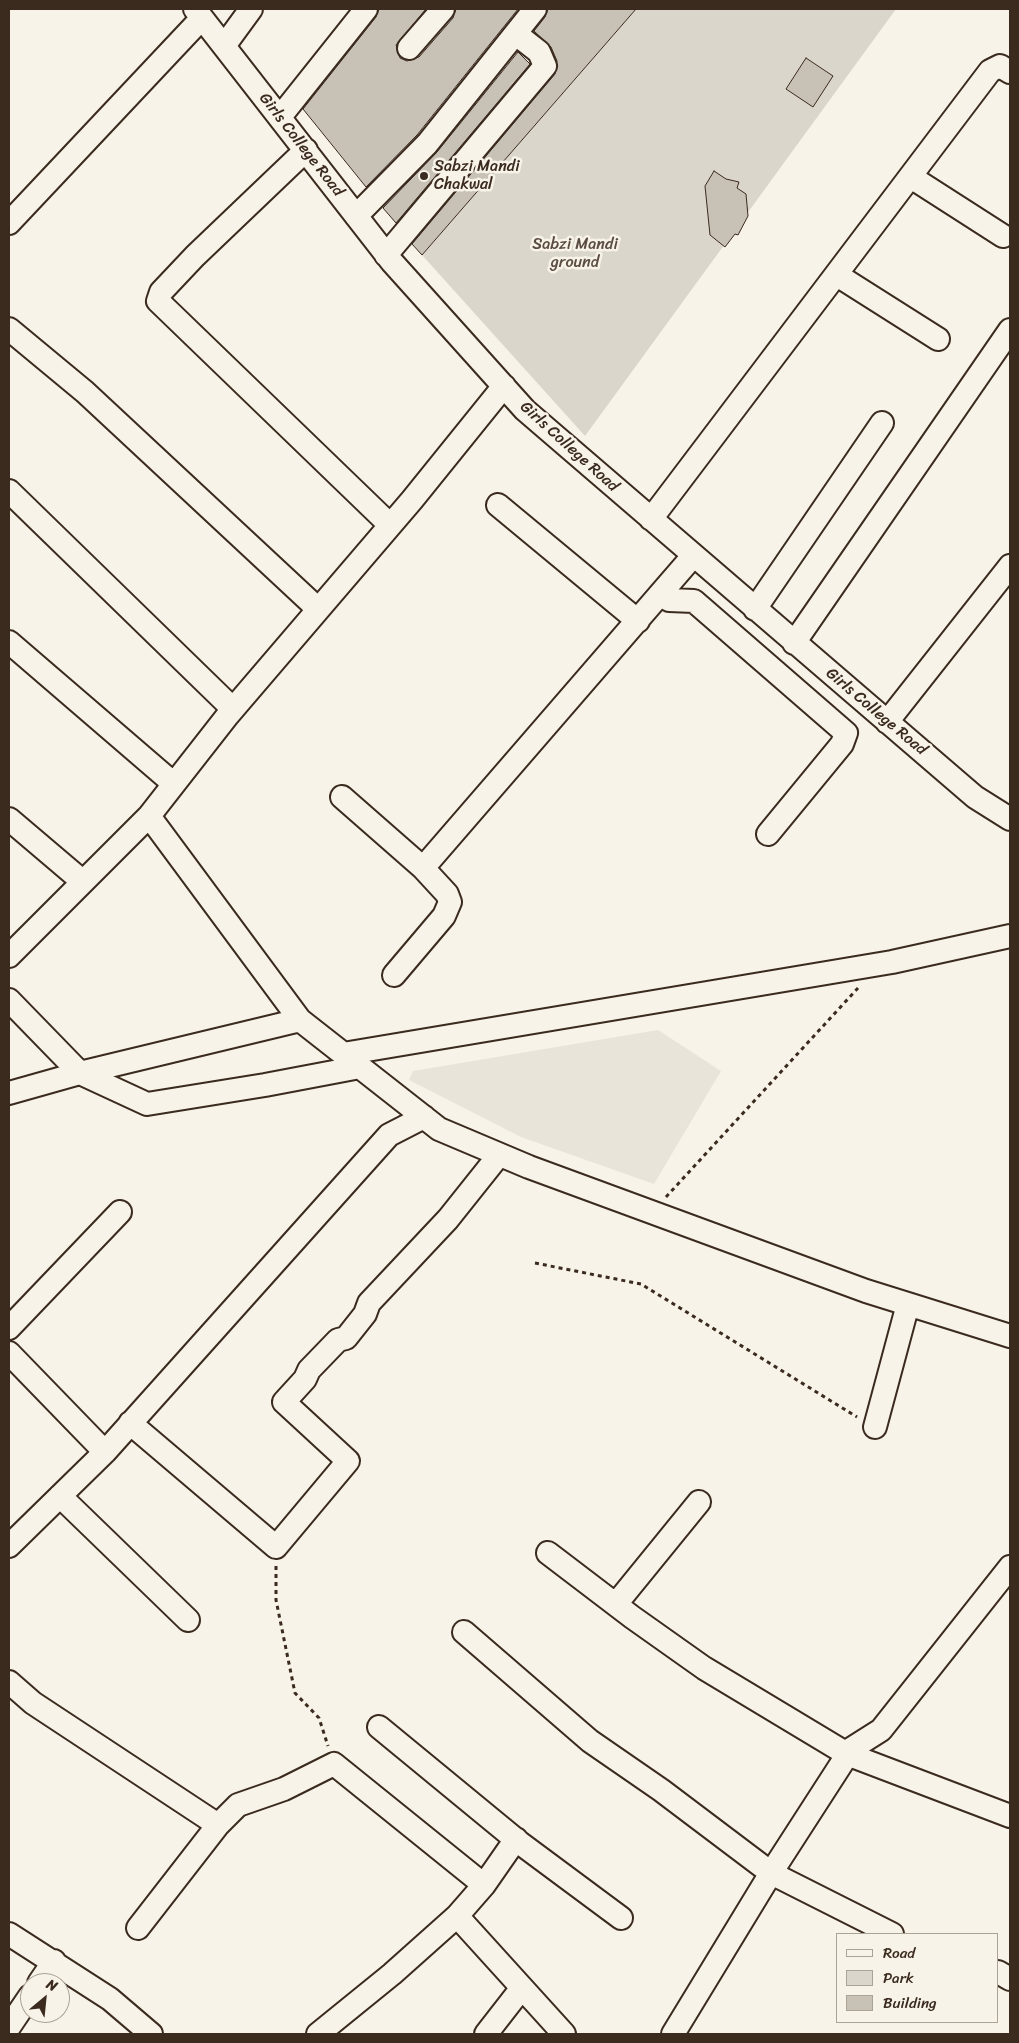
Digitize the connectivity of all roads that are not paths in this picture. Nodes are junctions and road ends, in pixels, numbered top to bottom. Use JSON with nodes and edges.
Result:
{"nodes":[{"id":1,"x":252,"y":9,"type":"edge"},
{"id":2,"x":366,"y":9,"type":"edge"},
{"id":3,"x":443,"y":9,"type":"edge"},
{"id":4,"x":535,"y":9,"type":"edge"},
{"id":5,"x":199,"y":13,"type":"edge"},
{"id":6,"x":516,"y":34,"type":"junction"},
{"id":7,"x":224,"y":46,"type":"junction"},
{"id":8,"x":409,"y":48,"type":"dead end"},
{"id":9,"x":1010,"y":72,"type":"edge"},
{"id":10,"x":280,"y":117,"type":"junction"},
{"id":11,"x":306,"y":150,"type":"junction"},
{"id":12,"x":911,"y":177,"type":"junction"},
{"id":13,"x":356,"y":216,"type":"junction"},
{"id":14,"x":9,"y":223,"type":"edge"},
{"id":15,"x":1003,"y":236,"type":"dead end"},
{"id":16,"x":386,"y":255,"type":"junction"},
{"id":17,"x":837,"y":275,"type":"junction"},
{"id":18,"x":9,"y":329,"type":"edge"},
{"id":19,"x":1010,"y":330,"type":"edge"},
{"id":20,"x":938,"y":339,"type":"dead end"},
{"id":21,"x":504,"y":386,"type":"junction"},
{"id":22,"x":882,"y":423,"type":"dead end"},
{"id":23,"x":9,"y":490,"type":"edge"},
{"id":24,"x":498,"y":505,"type":"dead end"},
{"id":25,"x":650,"y":519,"type":"junction"},
{"id":26,"x":390,"y":525,"type":"junction"},
{"id":27,"x":693,"y":556,"type":"junction"},
{"id":28,"x":1010,"y":566,"type":"edge"},
{"id":29,"x":661,"y":595,"type":"junction"},
{"id":30,"x":318,"y":609,"type":"junction"},
{"id":31,"x":755,"y":609,"type":"junction"},
{"id":32,"x":638,"y":622,"type":"junction"},
{"id":33,"x":9,"y":642,"type":"edge"},
{"id":34,"x":794,"y":643,"type":"junction"},
{"id":35,"x":233,"y":708,"type":"junction"},
{"id":36,"x":887,"y":722,"type":"junction"},
{"id":37,"x":174,"y":784,"type":"junction"},
{"id":38,"x":342,"y":797,"type":"dead end"},
{"id":39,"x":149,"y":816,"type":"junction"},
{"id":40,"x":9,"y":819,"type":"edge"},
{"id":41,"x":1010,"y":820,"type":"edge"},
{"id":42,"x":768,"y":834,"type":"dead end"},
{"id":43,"x":423,"y":868,"type":"junction"},
{"id":44,"x":82,"y":881,"type":"junction"},
{"id":45,"x":1010,"y":936,"type":"edge"},
{"id":46,"x":9,"y":956,"type":"edge"},
{"id":47,"x":394,"y":975,"type":"dead end"},
{"id":48,"x":9,"y":1000,"type":"edge"},
{"id":49,"x":300,"y":1020,"type":"junction"},
{"id":50,"x":351,"y":1060,"type":"junction"},
{"id":51,"x":80,"y":1073,"type":"junction"},
{"id":52,"x":9,"y":1093,"type":"edge"},
{"id":53,"x":424,"y":1117,"type":"junction"},
{"id":54,"x":499,"y":1155,"type":"junction"},
{"id":55,"x":120,"y":1212,"type":"dead end"},
{"id":56,"x":908,"y":1304,"type":"junction"},
{"id":57,"x":9,"y":1328,"type":"edge"},
{"id":58,"x":1010,"y":1336,"type":"edge"},
{"id":59,"x":9,"y":1353,"type":"edge"},
{"id":60,"x":130,"y":1423,"type":"junction"},
{"id":61,"x":875,"y":1428,"type":"road end"},
{"id":62,"x":105,"y":1452,"type":"junction"},
{"id":63,"x":60,"y":1496,"type":"junction"},
{"id":64,"x":699,"y":1502,"type":"dead end"},
{"id":65,"x":9,"y":1546,"type":"edge"},
{"id":66,"x":548,"y":1553,"type":"dead end"},
{"id":67,"x":1010,"y":1567,"type":"edge"},
{"id":68,"x":616,"y":1604,"type":"junction"},
{"id":69,"x":188,"y":1620,"type":"dead end"},
{"id":70,"x":464,"y":1632,"type":"dead end"},
{"id":71,"x":9,"y":1682,"type":"edge"},
{"id":72,"x":379,"y":1727,"type":"dead end"},
{"id":73,"x":847,"y":1754,"type":"junction"},
{"id":74,"x":1010,"y":1816,"type":"edge"},
{"id":75,"x":218,"y":1825,"type":"junction"},
{"id":76,"x":516,"y":1840,"type":"junction"},
{"id":77,"x":771,"y":1873,"type":"junction"},
{"id":78,"x":484,"y":1885,"type":"junction"},
{"id":79,"x":457,"y":1916,"type":"junction"},
{"id":80,"x":620,"y":1918,"type":"dead end"},
{"id":81,"x":138,"y":1928,"type":"dead end"},
{"id":82,"x":890,"y":1933,"type":"edge"},
{"id":83,"x":9,"y":1934,"type":"edge"},
{"id":84,"x":54,"y":1961,"type":"junction"},
{"id":85,"x":46,"y":1973,"type":"edge"},
{"id":86,"x":999,"y":1973,"type":"edge"},
{"id":87,"x":1010,"y":1979,"type":"edge"},
{"id":88,"x":522,"y":1989,"type":"junction"},
{"id":89,"x":20,"y":2011,"type":"edge"},
{"id":90,"x":9,"y":2027,"type":"edge"},
{"id":91,"x":150,"y":2034,"type":"edge"},
{"id":92,"x":318,"y":2034,"type":"edge"},
{"id":93,"x":486,"y":2034,"type":"edge"},
{"id":94,"x":564,"y":2034,"type":"edge"},
{"id":95,"x":673,"y":2034,"type":"edge"}],
"edges":[{"from":1,"to":7,"type":"street"},
{"from":2,"to":10,"type":"street"},
{"from":3,"to":8,"type":"street"},
{"from":4,"to":6,"type":"street"},
{"from":5,"to":7,"type":"street","name":"Girls College Road"},
{"from":5,"to":14,"type":"street"},
{"from":6,"to":13,"type":"street"},
{"from":6,"to":16,"type":"street"},
{"from":7,"to":10,"type":"street","name":"Girls College Road"},
{"from":9,"to":12,"type":"street"},
{"from":10,"to":11,"type":"street","name":"Girls College Road"},
{"from":11,"to":13,"type":"street","name":"Girls College Road"},
{"from":11,"to":26,"type":"street"},
{"from":12,"to":15,"type":"street"},
{"from":12,"to":17,"type":"street"},
{"from":13,"to":16,"type":"street","name":"Girls College Road"},
{"from":16,"to":21,"type":"street","name":"Girls College Road"},
{"from":17,"to":20,"type":"street"},
{"from":17,"to":25,"type":"street"},
{"from":18,"to":30,"type":"street"},
{"from":19,"to":34,"type":"street"},
{"from":21,"to":25,"type":"street","name":"Girls College Road"},
{"from":21,"to":26,"type":"street"},
{"from":22,"to":31,"type":"street"},
{"from":23,"to":35,"type":"street"},
{"from":24,"to":32,"type":"street"},
{"from":25,"to":27,"type":"street","name":"Girls College Road"},
{"from":26,"to":30,"type":"street"},
{"from":27,"to":29,"type":"street"},
{"from":27,"to":31,"type":"street","name":"Girls College Road"},
{"from":28,"to":36,"type":"street"},
{"from":29,"to":32,"type":"street"},
{"from":29,"to":42,"type":"street"},
{"from":30,"to":35,"type":"street"},
{"from":31,"to":34,"type":"street","name":"Girls College Road"},
{"from":32,"to":43,"type":"street"},
{"from":33,"to":37,"type":"street"},
{"from":34,"to":36,"type":"street","name":"Girls College Road"},
{"from":35,"to":37,"type":"street"},
{"from":36,"to":41,"type":"street","name":"Girls College Road"},
{"from":37,"to":39,"type":"street"},
{"from":38,"to":43,"type":"street"},
{"from":39,"to":44,"type":"street"},
{"from":39,"to":49,"type":"street"},
{"from":40,"to":44,"type":"street"},
{"from":43,"to":47,"type":"street"},
{"from":44,"to":46,"type":"street"},
{"from":45,"to":50,"type":"street"},
{"from":48,"to":51,"type":"street"},
{"from":49,"to":50,"type":"street"},
{"from":49,"to":51,"type":"street"},
{"from":50,"to":51,"type":"street"},
{"from":50,"to":53,"type":"street"},
{"from":51,"to":52,"type":"street"},
{"from":53,"to":54,"type":"street"},
{"from":53,"to":60,"type":"street"},
{"from":54,"to":56,"type":"street"},
{"from":54,"to":60,"type":"street"},
{"from":55,"to":57,"type":"street"},
{"from":56,"to":58,"type":"street"},
{"from":56,"to":61,"type":"street"},
{"from":59,"to":62,"type":"street"},
{"from":60,"to":62,"type":"street"},
{"from":62,"to":63,"type":"street"},
{"from":63,"to":65,"type":"street"},
{"from":63,"to":69,"type":"street"},
{"from":64,"to":68,"type":"street"},
{"from":66,"to":68,"type":"street"},
{"from":67,"to":73,"type":"street"},
{"from":68,"to":73,"type":"street"},
{"from":70,"to":77,"type":"street"},
{"from":71,"to":75,"type":"street"},
{"from":72,"to":76,"type":"street"},
{"from":73,"to":74,"type":"street"},
{"from":73,"to":77,"type":"street"},
{"from":75,"to":78,"type":"street"},
{"from":75,"to":81,"type":"street"},
{"from":76,"to":78,"type":"street"},
{"from":76,"to":80,"type":"street"},
{"from":77,"to":82,"type":"street"},
{"from":77,"to":95,"type":"street"},
{"from":78,"to":79,"type":"street"},
{"from":79,"to":88,"type":"street"},
{"from":79,"to":92,"type":"street"},
{"from":83,"to":84,"type":"street"},
{"from":84,"to":85,"type":"street"},
{"from":84,"to":91,"type":"street"},
{"from":86,"to":87,"type":"street"},
{"from":88,"to":93,"type":"street"},
{"from":88,"to":94,"type":"street"},
{"from":89,"to":90,"type":"street"}]}
